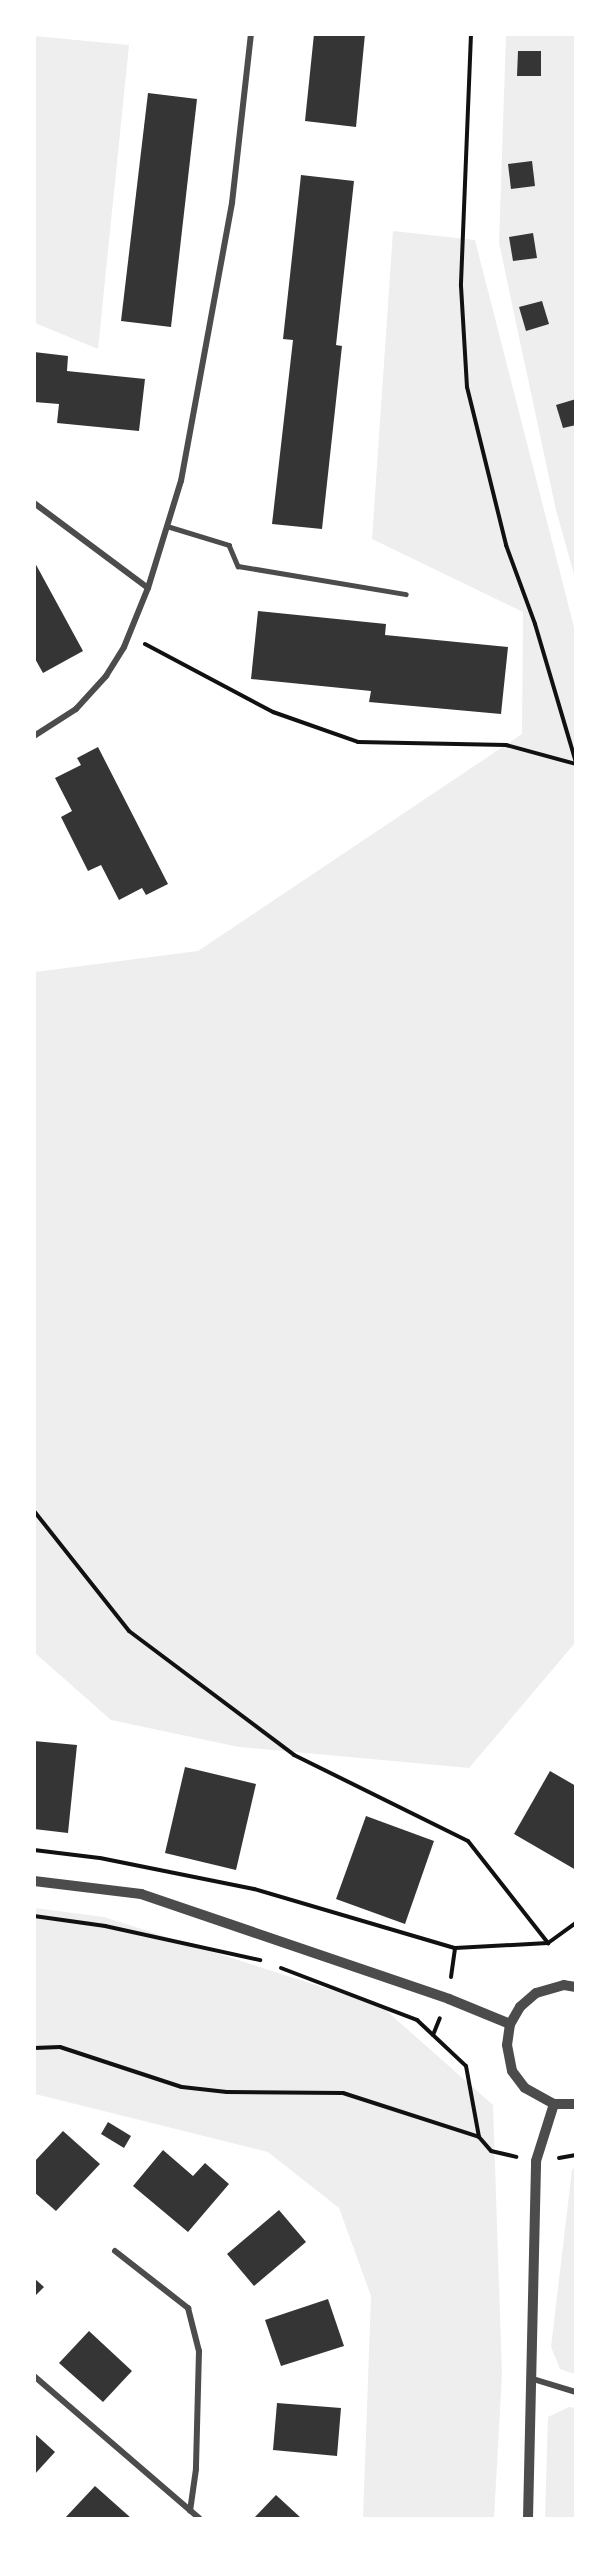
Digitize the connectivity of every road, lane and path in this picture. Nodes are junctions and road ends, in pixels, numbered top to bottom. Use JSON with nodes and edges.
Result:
{"nodes":[{"id":1,"x":251,"y":34,"type":"edge"},
{"id":2,"x":471,"y":34,"type":"edge"},
{"id":3,"x":34,"y":503,"type":"edge"},
{"id":4,"x":167,"y":526,"type":"junction"},
{"id":5,"x":148,"y":588,"type":"junction"},
{"id":6,"x":406,"y":594,"type":"dead end"},
{"id":7,"x":129,"y":635,"type":"junction"},
{"id":8,"x":34,"y":736,"type":"edge"},
{"id":9,"x":576,"y":763,"type":"edge"},
{"id":10,"x":34,"y":1511,"type":"edge"},
{"id":11,"x":34,"y":1850,"type":"edge"},
{"id":12,"x":34,"y":1881,"type":"edge"},
{"id":13,"x":34,"y":1916,"type":"edge"},
{"id":14,"x":576,"y":1923,"type":"edge"},
{"id":15,"x":548,"y":1943,"type":"junction"},
{"id":16,"x":265,"y":1961,"type":"dead end"},
{"id":17,"x":276,"y":1966,"type":"dead end"},
{"id":18,"x":576,"y":1987,"type":"edge"},
{"id":19,"x":510,"y":2024,"type":"junction"},
{"id":20,"x":34,"y":2048,"type":"edge"},
{"id":21,"x":554,"y":2104,"type":"junction"},
{"id":22,"x":576,"y":2104,"type":"edge"},
{"id":23,"x":479,"y":2137,"type":"junction"},
{"id":24,"x":576,"y":2156,"type":"edge"},
{"id":25,"x":536,"y":2161,"type":"junction"},
{"id":26,"x":115,"y":2251,"type":"dead end"},
{"id":27,"x":34,"y":2376,"type":"edge"},
{"id":28,"x":533,"y":2379,"type":"junction"},
{"id":29,"x":576,"y":2392,"type":"edge"},
{"id":30,"x":190,"y":2511,"type":"junction"},
{"id":31,"x":198,"y":2518,"type":"edge"},
{"id":32,"x":528,"y":2518,"type":"edge"}],
"edges":[{"from":1,"to":4,"type":"street"},
{"from":2,"to":9,"type":"path"},
{"from":3,"to":5,"type":"street"},
{"from":4,"to":5,"type":"street"},
{"from":4,"to":6,"type":"lane"},
{"from":5,"to":7,"type":"street"},
{"from":7,"to":8,"type":"street"},
{"from":7,"to":9,"type":"path"},
{"from":10,"to":15,"type":"path"},
{"from":11,"to":15,"type":"path"},
{"from":12,"to":19,"type":"street"},
{"from":13,"to":16,"type":"path"},
{"from":14,"to":15,"type":"path"},
{"from":17,"to":23,"type":"path"},
{"from":18,"to":19,"type":"street"},
{"from":19,"to":21,"type":"street"},
{"from":20,"to":23,"type":"path"},
{"from":21,"to":22,"type":"street"},
{"from":21,"to":25,"type":"street"},
{"from":23,"to":25,"type":"path"},
{"from":24,"to":25,"type":"path"},
{"from":25,"to":28,"type":"street"},
{"from":26,"to":30,"type":"street"},
{"from":27,"to":30,"type":"street"},
{"from":28,"to":29,"type":"street"},
{"from":28,"to":32,"type":"street"},
{"from":30,"to":31,"type":"street"}]}
